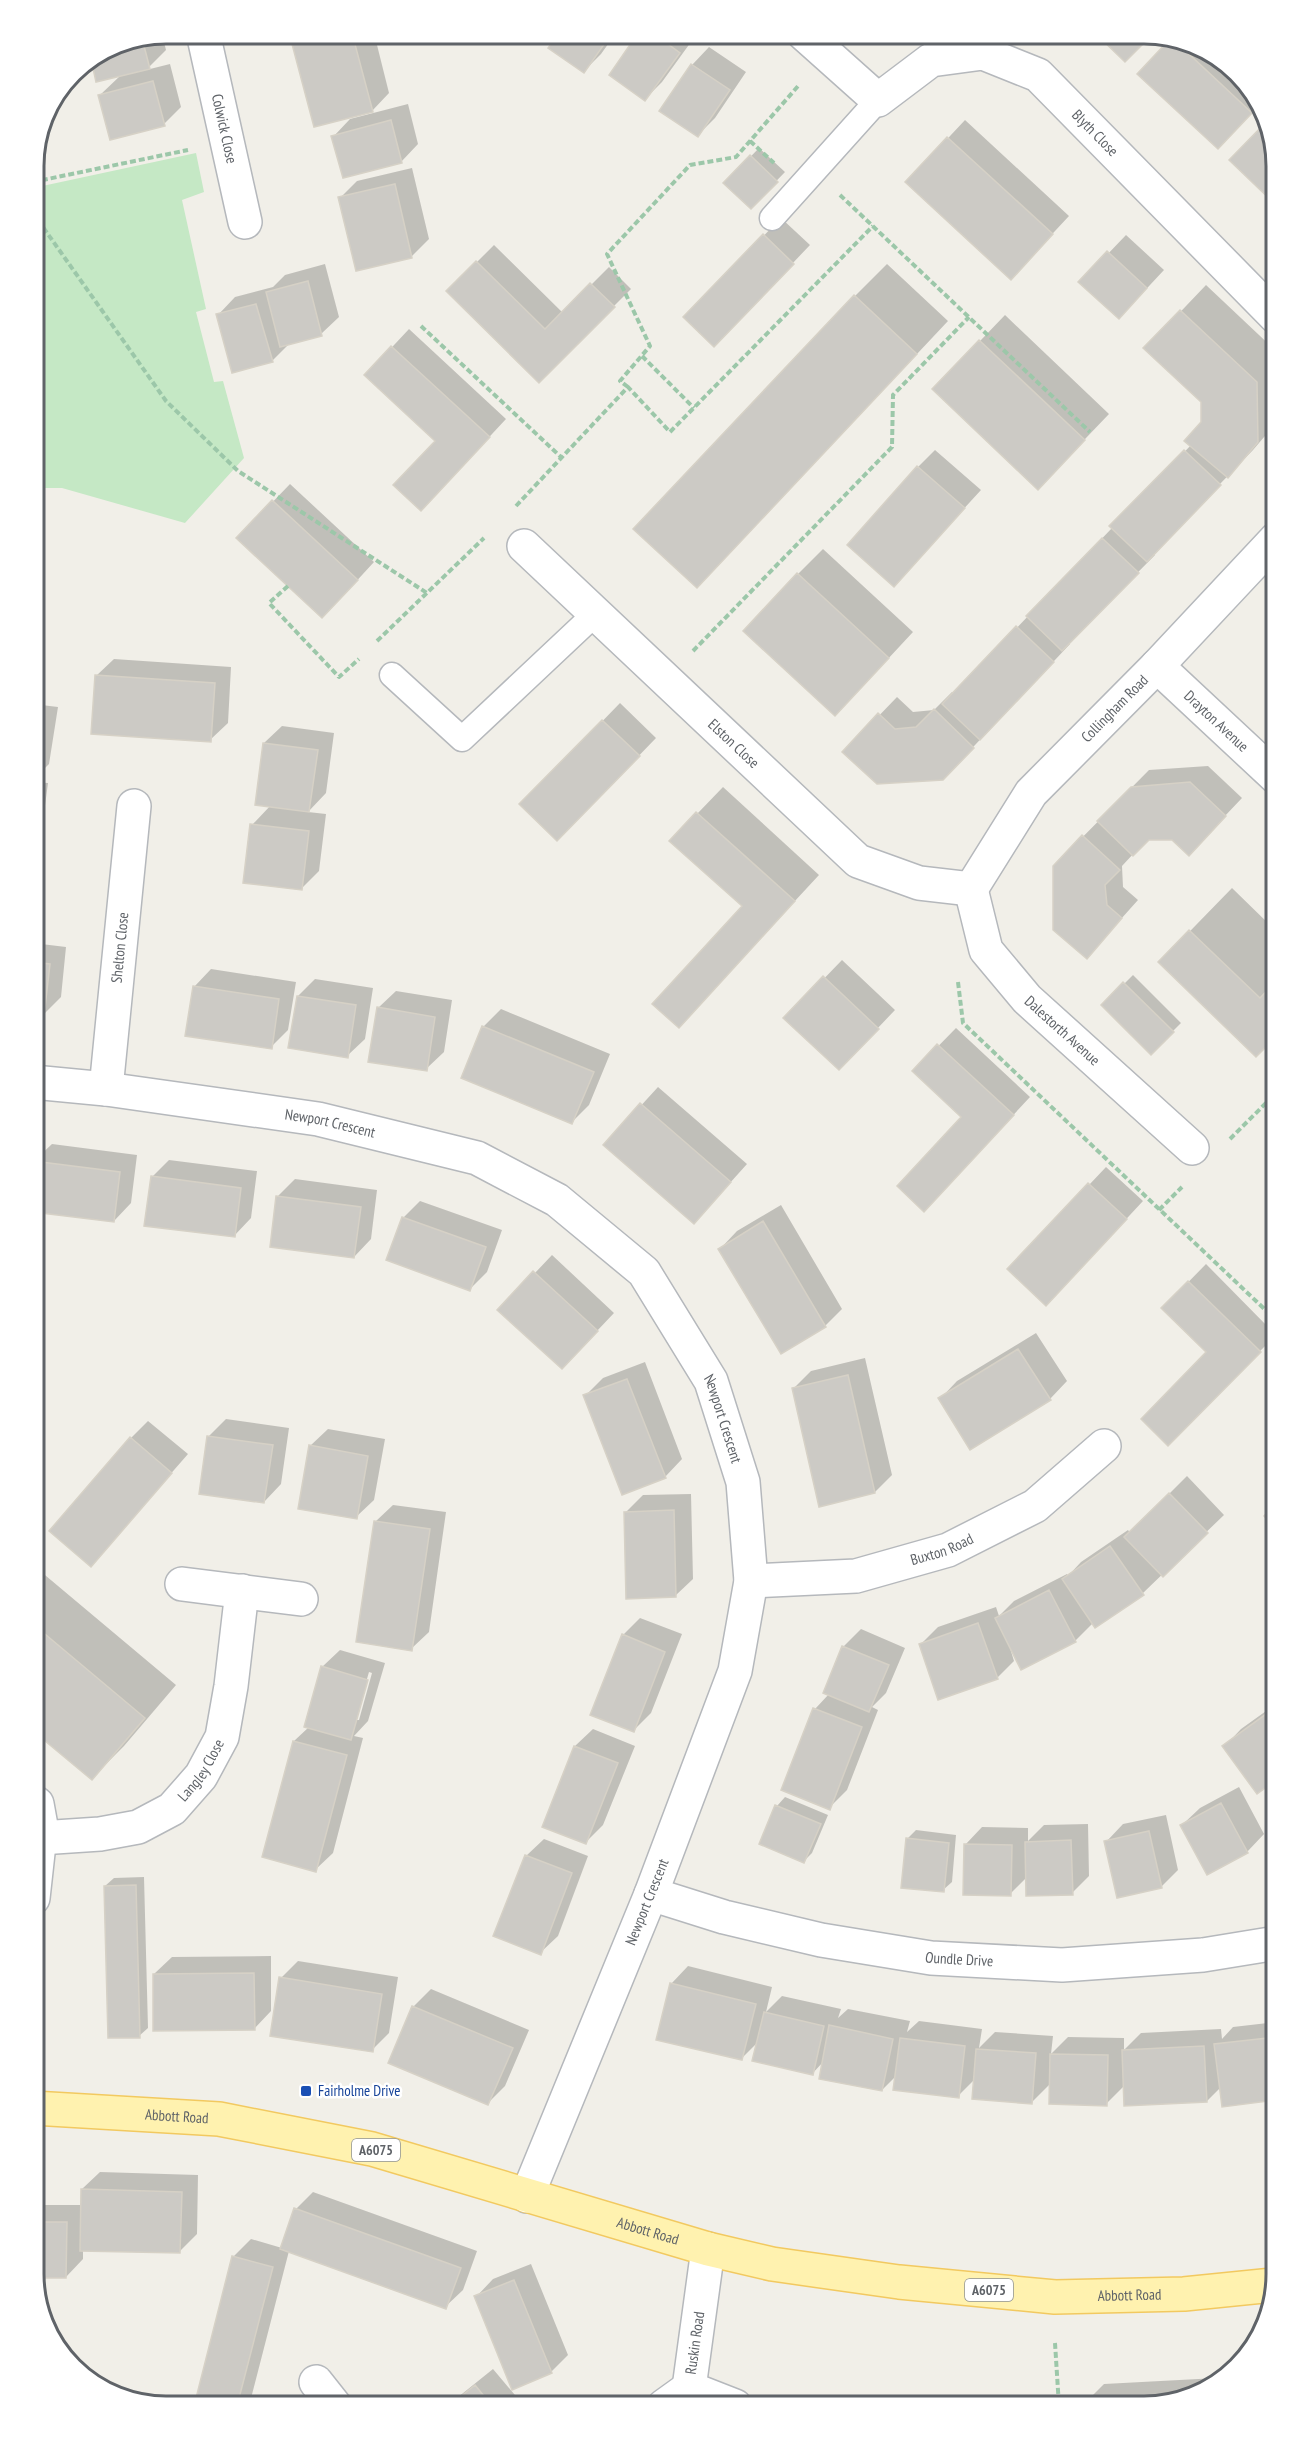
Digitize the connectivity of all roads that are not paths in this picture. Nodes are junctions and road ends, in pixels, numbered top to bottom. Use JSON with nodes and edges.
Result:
{"nodes":[{"id":1,"x":205,"y":44,"type":"edge"},
{"id":2,"x":816,"y":44,"type":"edge"},
{"id":3,"x":878,"y":100,"type":"junction"},
{"id":4,"x":772,"y":218,"type":"dead end"},
{"id":5,"x":245,"y":222,"type":"dead end"},
{"id":6,"x":1266,"y":307,"type":"edge"},
{"id":7,"x":524,"y":546,"type":"road end"},
{"id":8,"x":1266,"y":550,"type":"edge"},
{"id":9,"x":596,"y":613,"type":"junction"},
{"id":10,"x":1157,"y":666,"type":"junction"},
{"id":11,"x":392,"y":675,"type":"dead end"},
{"id":12,"x":1266,"y":768,"type":"edge"},
{"id":13,"x":134,"y":806,"type":"dead end"},
{"id":14,"x":971,"y":889,"type":"junction"},
{"id":15,"x":44,"y":1083,"type":"edge"},
{"id":16,"x":106,"y":1089,"type":"junction"},
{"id":17,"x":1192,"y":1148,"type":"dead end"},
{"id":18,"x":1104,"y":1446,"type":"dead end"},
{"id":19,"x":751,"y":1581,"type":"junction"},
{"id":20,"x":182,"y":1584,"type":"dead end"},
{"id":21,"x":242,"y":1591,"type":"junction"},
{"id":22,"x":301,"y":1599,"type":"dead end"},
{"id":23,"x":44,"y":1838,"type":"edge"},
{"id":24,"x":651,"y":1894,"type":"junction"},
{"id":25,"x":1266,"y":1945,"type":"edge"},
{"id":26,"x":44,"y":2109,"type":"edge"},
{"id":27,"x":527,"y":2196,"type":"junction"},
{"id":28,"x":708,"y":2249,"type":"junction"},
{"id":29,"x":1264,"y":2286,"type":"edge"},
{"id":30,"x":676,"y":2396,"type":"edge"}],
"edges":[{"from":1,"to":5,"type":"street","name":"Colwick Close"},
{"from":2,"to":3,"type":"street"},
{"from":3,"to":4,"type":"lane"},
{"from":3,"to":6,"type":"street","name":"Blyth Close"},
{"from":7,"to":9,"type":"street","name":"Elston Close"},
{"from":8,"to":10,"type":"street","name":"Collingham Road"},
{"from":9,"to":11,"type":"lane"},
{"from":9,"to":14,"type":"street","name":"Elston Close"},
{"from":10,"to":12,"type":"street","name":"Drayton Avenue"},
{"from":10,"to":14,"type":"street","name":"Collingham Road"},
{"from":13,"to":16,"type":"street","name":"Shelton Close"},
{"from":14,"to":17,"type":"street","name":"Dalestorth Avenue"},
{"from":15,"to":16,"type":"street","name":"Newport Crescent"},
{"from":16,"to":19,"type":"street","name":"Newport Crescent"},
{"from":18,"to":19,"type":"street","name":"Buxton Road"},
{"from":19,"to":24,"type":"street","name":"Newport Crescent"},
{"from":20,"to":21,"type":"street"},
{"from":21,"to":22,"type":"street"},
{"from":21,"to":23,"type":"street","name":"Langley Close"},
{"from":24,"to":25,"type":"street","name":"Oundle Drive"},
{"from":24,"to":27,"type":"street","name":"Newport Crescent"},
{"from":26,"to":27,"type":"main road","name":"Abbott Road","number":"A6075"},
{"from":27,"to":28,"type":"main road","name":"Abbott Road","number":"A6075"},
{"from":28,"to":29,"type":"main road","name":"Abbott Road","number":"A6075"},
{"from":28,"to":30,"type":"street","name":"Ruskin Road"}]}
